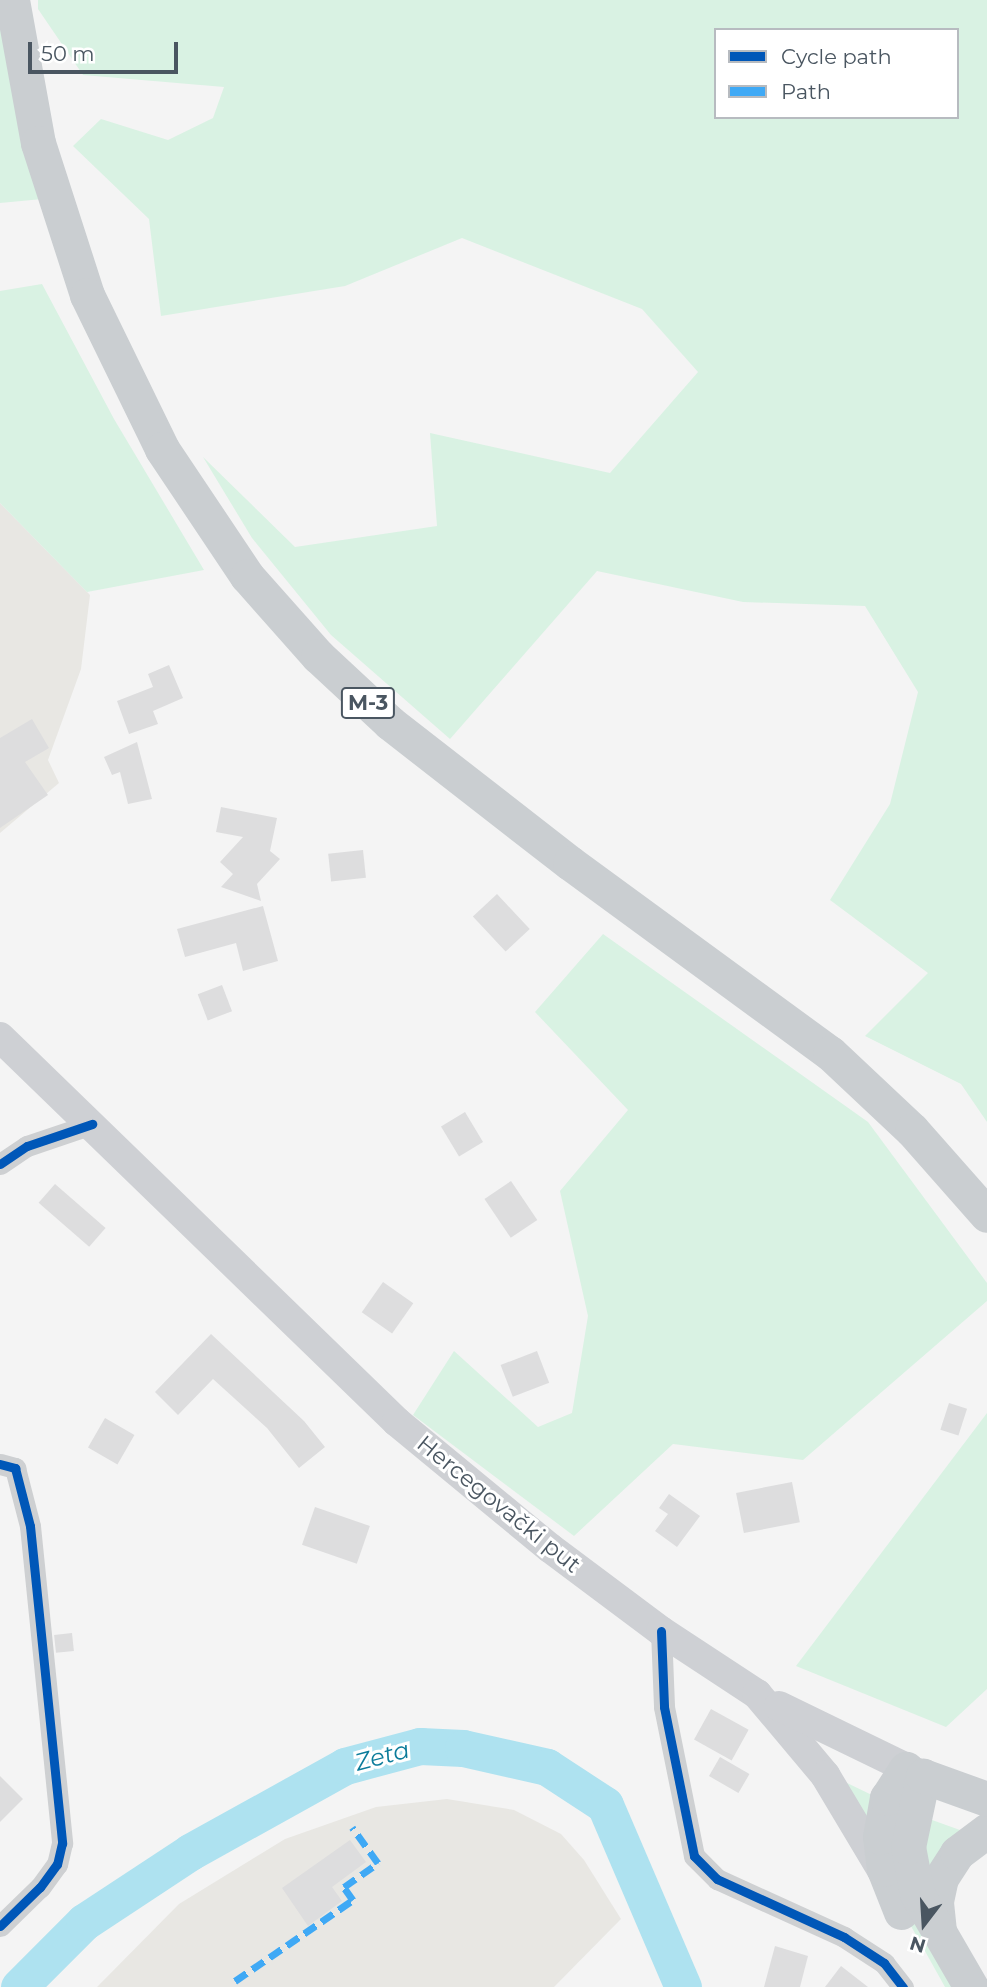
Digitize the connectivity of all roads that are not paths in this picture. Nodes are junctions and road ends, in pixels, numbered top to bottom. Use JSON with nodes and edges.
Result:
{"nodes":[{"id":1,"x":12,"y":0,"type":"edge"},
{"id":2,"x":0,"y":1037,"type":"edge"},
{"id":3,"x":92,"y":1124,"type":"junction"},
{"id":4,"x":0,"y":1164,"type":"edge"},
{"id":5,"x":987,"y":1215,"type":"edge"},
{"id":6,"x":0,"y":1464,"type":"edge"},
{"id":7,"x":661,"y":1631,"type":"junction"},
{"id":8,"x":757,"y":1693,"type":"junction"},
{"id":9,"x":915,"y":1773,"type":"junction"},
{"id":10,"x":987,"y":1799,"type":"edge"},
{"id":11,"x":987,"y":1830,"type":"edge"},
{"id":12,"x":887,"y":1879,"type":"junction"},
{"id":13,"x":0,"y":1926,"type":"edge"},
{"id":14,"x":939,"y":1931,"type":"junction"},
{"id":15,"x":903,"y":1987,"type":"edge"},
{"id":16,"x":946,"y":1987,"type":"edge"},
{"id":17,"x":971,"y":1987,"type":"edge"}],
"edges":[{"from":1,"to":5,"type":"main road","number":"M-3"},
{"from":2,"to":3,"type":"main road","name":"Hercegovački put"},
{"from":3,"to":4,"type":"street"},
{"from":3,"to":7,"type":"main road","name":"Hercegovački put"},
{"from":6,"to":13,"type":"street"},
{"from":7,"to":8,"type":"main road","name":"Hercegovački put"},
{"from":7,"to":15,"type":"street"},
{"from":8,"to":9,"type":"main road"},
{"from":8,"to":12,"type":"main road"},
{"from":9,"to":10,"type":"main road"},
{"from":9,"to":12,"type":"main road"},
{"from":9,"to":14,"type":"main road"},
{"from":11,"to":14,"type":"main road"},
{"from":12,"to":16,"type":"main road"},
{"from":14,"to":17,"type":"main road"}]}
